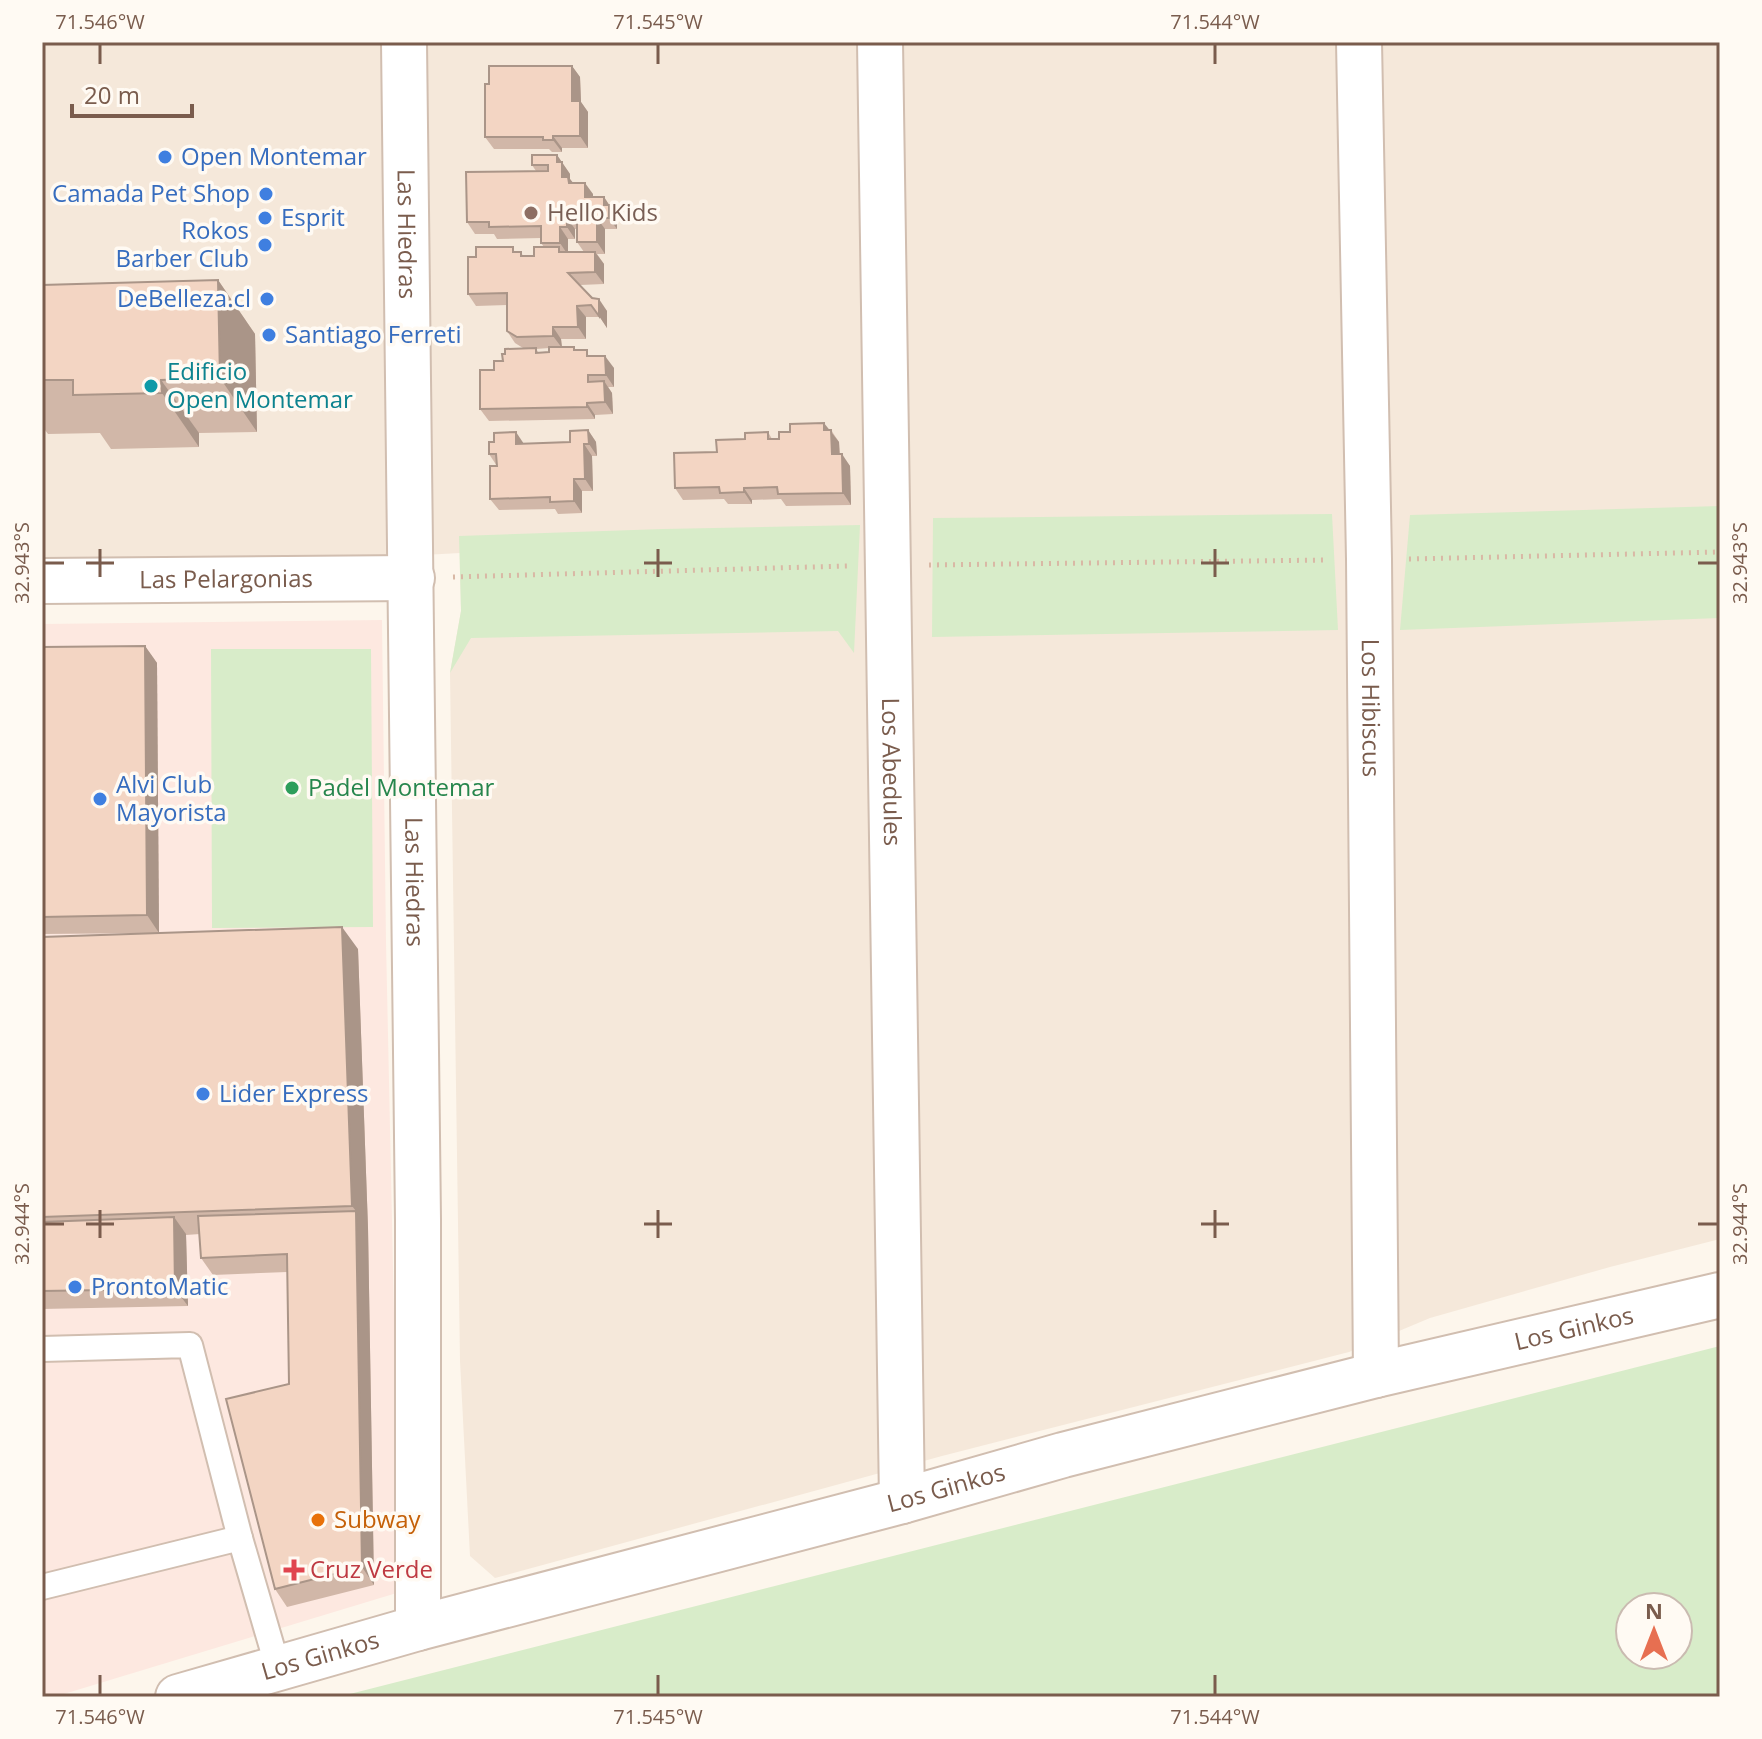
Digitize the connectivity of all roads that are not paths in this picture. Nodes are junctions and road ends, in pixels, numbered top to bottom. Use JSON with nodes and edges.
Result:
{"nodes":[{"id":1,"x":404,"y":42,"type":"edge"},
{"id":2,"x":880,"y":42,"type":"edge"},
{"id":3,"x":1359,"y":42,"type":"edge"},
{"id":4,"x":412,"y":578,"type":"junction"},
{"id":5,"x":42,"y":581,"type":"edge"},
{"id":6,"x":1720,"y":1295,"type":"edge"},
{"id":7,"x":42,"y":1349,"type":"edge"},
{"id":8,"x":1376,"y":1375,"type":"junction"},
{"id":9,"x":902,"y":1501,"type":"junction"},
{"id":10,"x":240,"y":1538,"type":"junction"},
{"id":11,"x":42,"y":1587,"type":"edge"},
{"id":12,"x":418,"y":1628,"type":"junction"},
{"id":13,"x":278,"y":1668,"type":"junction"},
{"id":14,"x":178,"y":1697,"type":"edge"}],
"edges":[{"from":1,"to":4,"type":"street","name":"Las Hiedras"},
{"from":2,"to":9,"type":"street","name":"Los Abedules"},
{"from":3,"to":8,"type":"street","name":"Los Hibiscus"},
{"from":4,"to":5,"type":"street","name":"Las Pelargonias"},
{"from":4,"to":12,"type":"street","name":"Las Hiedras"},
{"from":6,"to":8,"type":"street","name":"Los Ginkos"},
{"from":7,"to":10,"type":"lane"},
{"from":8,"to":9,"type":"street","name":"Los Ginkos"},
{"from":9,"to":12,"type":"street","name":"Los Ginkos"},
{"from":10,"to":11,"type":"lane"},
{"from":10,"to":13,"type":"lane"},
{"from":12,"to":13,"type":"street","name":"Los Ginkos"},
{"from":13,"to":14,"type":"street","name":"Los Ginkos"}]}
